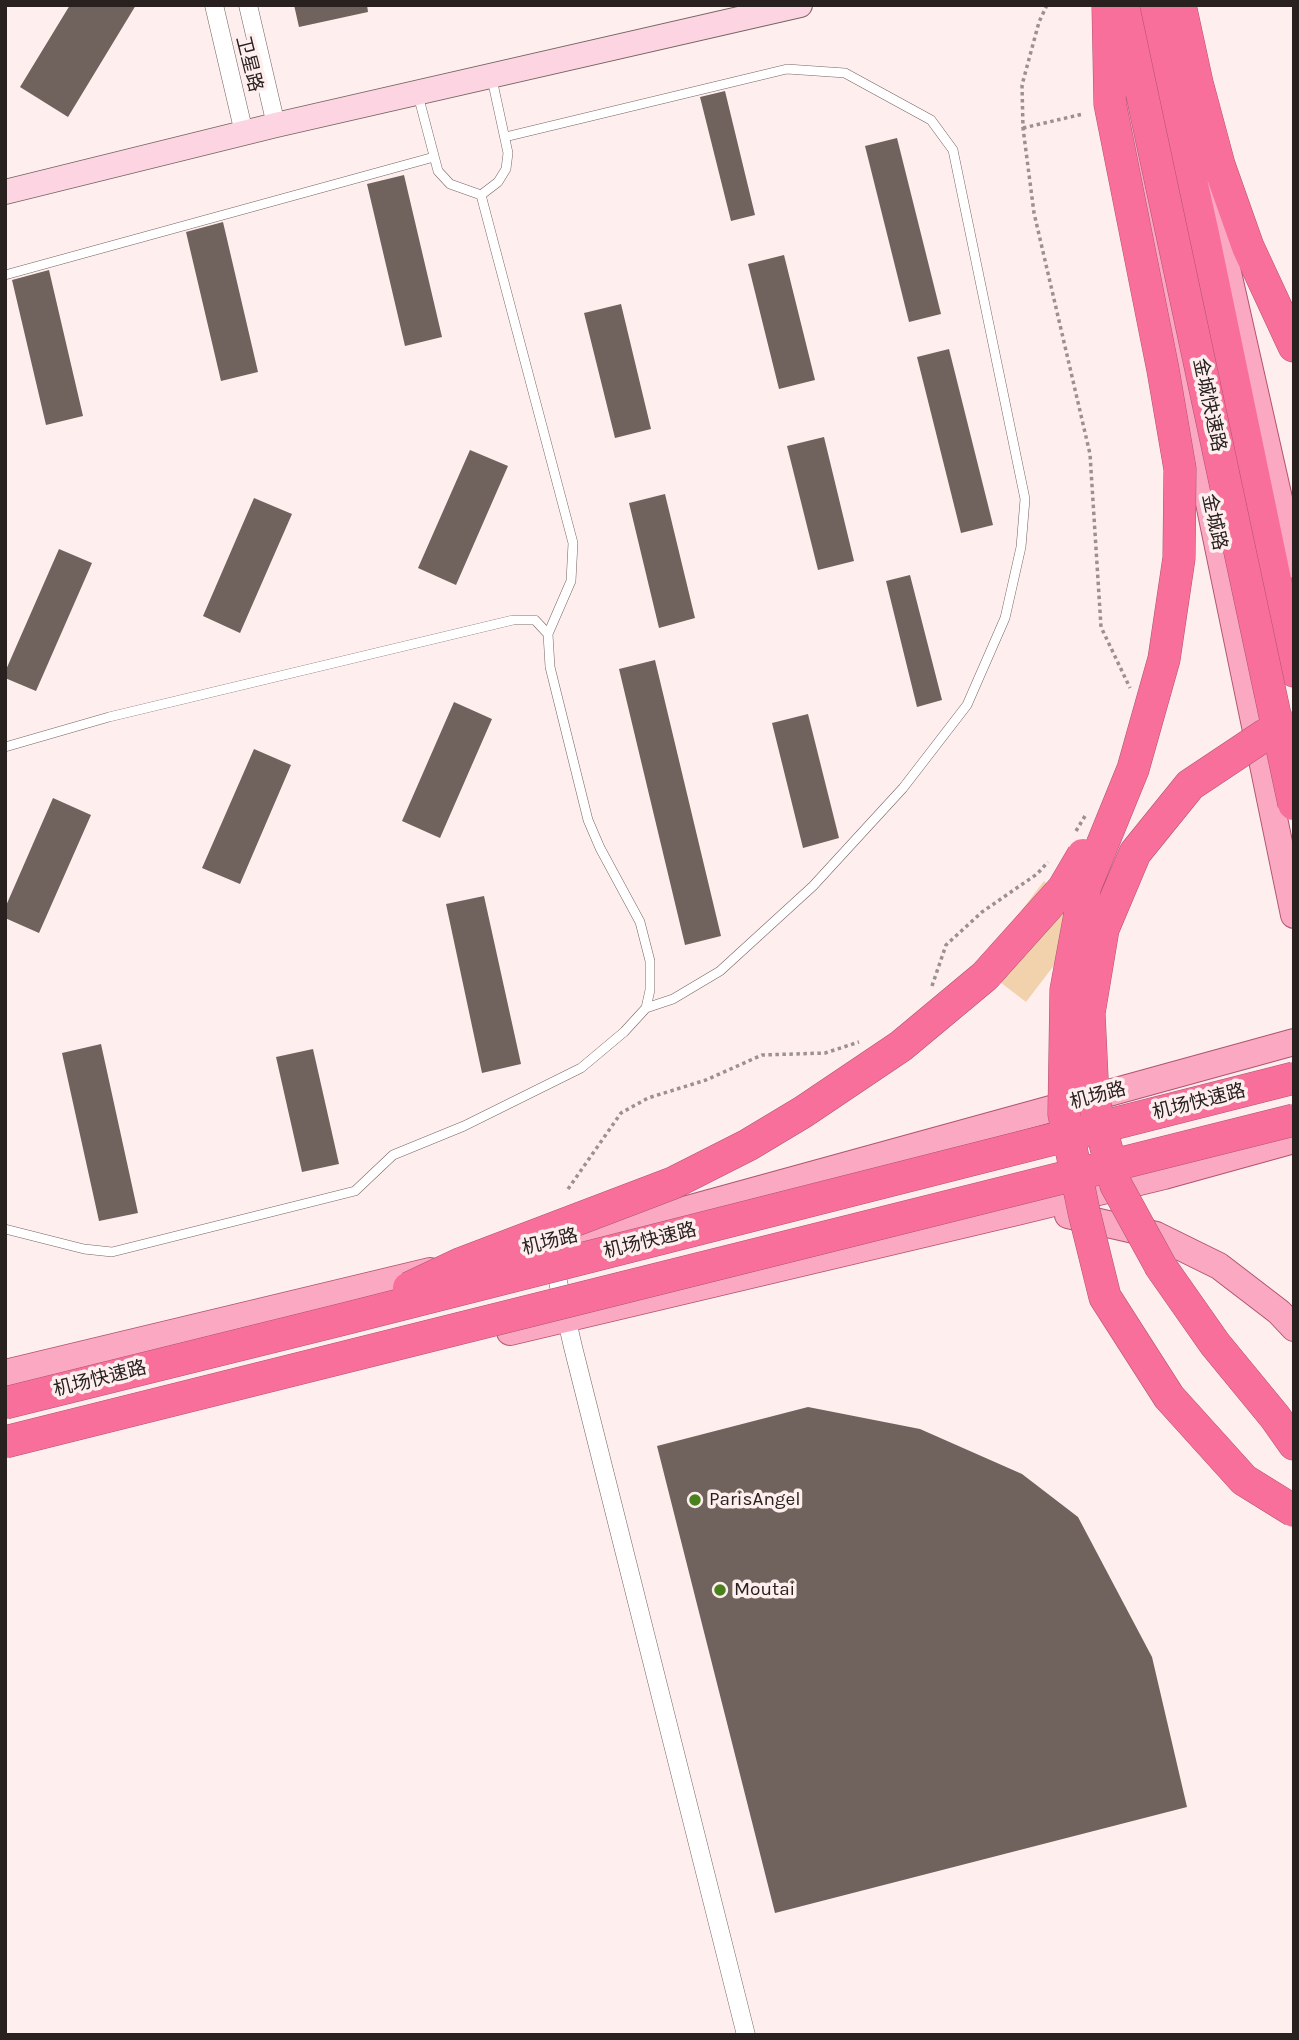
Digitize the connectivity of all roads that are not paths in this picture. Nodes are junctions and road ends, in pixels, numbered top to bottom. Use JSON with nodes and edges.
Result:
{"nodes":[{"id":1,"x":214,"y":5,"type":"edge"},
{"id":2,"x":248,"y":5,"type":"edge"},
{"id":3,"x":800,"y":5,"type":"edge"},
{"id":4,"x":1107,"y":5,"type":"edge"},
{"id":5,"x":1123,"y":5,"type":"edge"},
{"id":6,"x":1152,"y":5,"type":"edge"},
{"id":7,"x":1168,"y":5,"type":"edge"},
{"id":8,"x":1180,"y":5,"type":"edge"},
{"id":9,"x":491,"y":76,"type":"junction"},
{"id":10,"x":417,"y":93,"type":"junction"},
{"id":11,"x":276,"y":125,"type":"junction"},
{"id":12,"x":244,"y":133,"type":"junction"},
{"id":13,"x":505,"y":137,"type":"junction"},
{"id":14,"x":434,"y":157,"type":"junction"},
{"id":15,"x":5,"y":192,"type":"edge"},
{"id":16,"x":481,"y":195,"type":"junction"},
{"id":17,"x":5,"y":275,"type":"edge"},
{"id":18,"x":1294,"y":346,"type":"edge"},
{"id":19,"x":1254,"y":476,"type":"junction"},
{"id":20,"x":1294,"y":565,"type":"edge"},
{"id":21,"x":548,"y":634,"type":"junction"},
{"id":22,"x":1294,"y":639,"type":"edge"},
{"id":23,"x":1294,"y":671,"type":"edge"},
{"id":24,"x":1294,"y":727,"type":"edge"},
{"id":25,"x":5,"y":747,"type":"edge"},
{"id":26,"x":1133,"y":769,"type":"junction"},
{"id":27,"x":1294,"y":804,"type":"edge"},
{"id":28,"x":1294,"y":915,"type":"edge"},
{"id":29,"x":646,"y":1008,"type":"junction"},
{"id":30,"x":1294,"y":1042,"type":"edge"},
{"id":31,"x":1294,"y":1078,"type":"edge"},
{"id":32,"x":1294,"y":1121,"type":"edge"},
{"id":33,"x":1294,"y":1140,"type":"edge"},
{"id":34,"x":1021,"y":1211,"type":"junction"},
{"id":35,"x":5,"y":1229,"type":"edge"},
{"id":36,"x":550,"y":1243,"type":"junction"},
{"id":37,"x":344,"y":1319,"type":"junction"},
{"id":38,"x":566,"y":1319,"type":"junction"},
{"id":39,"x":1294,"y":1328,"type":"edge"},
{"id":40,"x":5,"y":1373,"type":"edge"},
{"id":41,"x":5,"y":1402,"type":"edge"},
{"id":42,"x":5,"y":1442,"type":"edge"},
{"id":43,"x":1294,"y":1444,"type":"edge"},
{"id":44,"x":5,"y":1454,"type":"edge"},
{"id":45,"x":1294,"y":1511,"type":"edge"},
{"id":46,"x":746,"y":2035,"type":"edge"}],
"edges":[{"from":1,"to":12,"type":"street","name":"卫星路"},
{"from":2,"to":11,"type":"street","name":"卫星路"},
{"from":3,"to":9,"type":"street"},
{"from":4,"to":26,"type":"highway","bridge":true},
{"from":4,"to":28,"type":"main road","name":"金城路"},
{"from":5,"to":27,"type":"highway","name":"金城快速路","bridge":true},
{"from":6,"to":19,"type":"highway","name":"金城快速路"},
{"from":7,"to":20,"type":"main road"},
{"from":8,"to":18,"type":"highway"},
{"from":9,"to":10,"type":"street"},
{"from":9,"to":13,"type":"lane"},
{"from":10,"to":11,"type":"street"},
{"from":10,"to":14,"type":"lane"},
{"from":11,"to":12,"type":"street"},
{"from":12,"to":15,"type":"street"},
{"from":13,"to":16,"type":"lane"},
{"from":13,"to":29,"type":"lane"},
{"from":14,"to":16,"type":"lane"},
{"from":14,"to":17,"type":"lane"},
{"from":16,"to":21,"type":"lane"},
{"from":19,"to":22,"type":"highway"},
{"from":19,"to":23,"type":"highway","name":"金城快速路"},
{"from":21,"to":25,"type":"lane"},
{"from":21,"to":29,"type":"lane"},
{"from":24,"to":43,"type":"highway","bridge":true},
{"from":26,"to":37,"type":"highway","bridge":true},
{"from":26,"to":45,"type":"highway","bridge":true},
{"from":29,"to":35,"type":"lane"},
{"from":30,"to":36,"type":"main road","name":"机场路"},
{"from":31,"to":37,"type":"highway","name":"机场快速路","bridge":true},
{"from":32,"to":42,"type":"highway","name":"机场快速路","bridge":true},
{"from":33,"to":34,"type":"main road"},
{"from":34,"to":38,"type":"main road"},
{"from":34,"to":39,"type":"main road"},
{"from":36,"to":38,"type":"street"},
{"from":36,"to":40,"type":"main road","name":"机场路"},
{"from":37,"to":41,"type":"highway","name":"机场快速路","bridge":true},
{"from":38,"to":44,"type":"main road"},
{"from":38,"to":46,"type":"street"}]}
